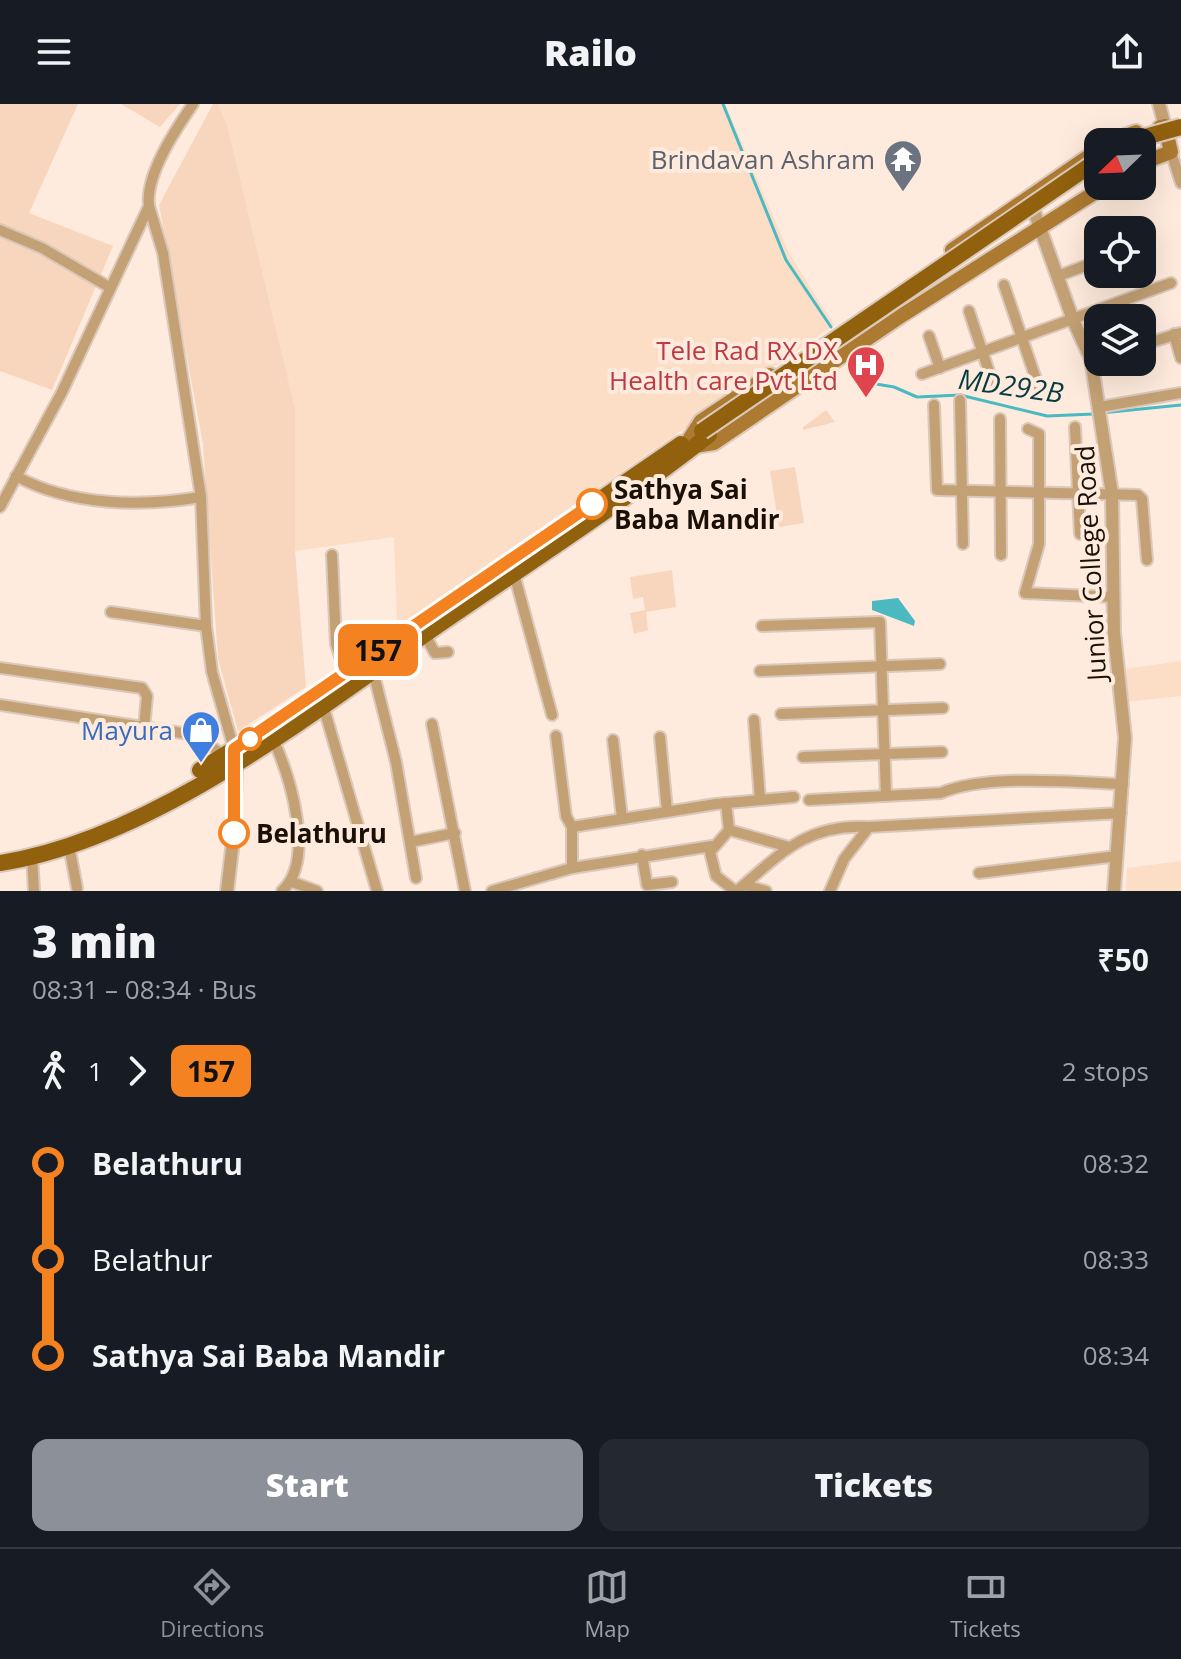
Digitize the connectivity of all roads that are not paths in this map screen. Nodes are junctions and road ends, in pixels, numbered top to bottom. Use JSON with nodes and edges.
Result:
{"nodes":[{"id":1,"x":193,"y":104,"type":"edge"},
{"id":2,"x":1159,"y":104,"type":"edge"},
{"id":3,"x":1173,"y":126,"type":"edge"},
{"id":4,"x":1181,"y":135,"type":"edge"},
{"id":5,"x":1156,"y":141,"type":"edge"},
{"id":6,"x":1171,"y":152,"type":"junction"},
{"id":7,"x":1156,"y":158,"type":"edge"},
{"id":8,"x":1084,"y":159,"type":"edge"},
{"id":9,"x":1084,"y":170,"type":"edge"},
{"id":10,"x":1084,"y":177,"type":"edge"},
{"id":11,"x":1181,"y":183,"type":"edge"},
{"id":12,"x":1029,"y":196,"type":"junction"},
{"id":13,"x":1084,"y":200,"type":"edge"},
{"id":14,"x":149,"y":206,"type":"junction"},
{"id":15,"x":1040,"y":228,"type":"junction"},
{"id":16,"x":0,"y":230,"type":"edge"},
{"id":17,"x":1084,"y":266,"type":"edge"},
{"id":18,"x":1058,"y":276,"type":"junction"},
{"id":19,"x":1171,"y":283,"type":"dead end"},
{"id":20,"x":1004,"y":285,"type":"dead end"},
{"id":21,"x":109,"y":287,"type":"junction"},
{"id":22,"x":969,"y":311,"type":"dead end"},
{"id":23,"x":1073,"y":320,"type":"junction"},
{"id":24,"x":1177,"y":333,"type":"edge"},
{"id":25,"x":929,"y":336,"type":"dead end"},
{"id":26,"x":1024,"y":338,"type":"junction"},
{"id":27,"x":1084,"y":340,"type":"edge"},
{"id":28,"x":1156,"y":340,"type":"edge"},
{"id":29,"x":983,"y":352,"type":"junction"},
{"id":30,"x":1181,"y":358,"type":"edge"},
{"id":31,"x":940,"y":368,"type":"junction"},
{"id":32,"x":922,"y":374,"type":"dead end"},
{"id":33,"x":1096,"y":376,"type":"edge"},
{"id":34,"x":993,"y":384,"type":"dead end"},
{"id":35,"x":1040,"y":391,"type":"dead end"},
{"id":36,"x":1181,"y":393,"type":"edge"},
{"id":37,"x":960,"y":400,"type":"dead end"},
{"id":38,"x":934,"y":405,"type":"dead end"},
{"id":39,"x":1100,"y":407,"type":"junction"},
{"id":40,"x":1000,"y":419,"type":"dead end"},
{"id":41,"x":1075,"y":427,"type":"dead end"},
{"id":42,"x":1028,"y":429,"type":"dead end"},
{"id":43,"x":699,"y":438,"type":"junction"},
{"id":44,"x":16,"y":476,"type":"junction"},
{"id":45,"x":960,"y":490,"type":"junction"},
{"id":46,"x":998,"y":492,"type":"junction"},
{"id":47,"x":1042,"y":493,"type":"junction"},
{"id":48,"x":1079,"y":494,"type":"junction"},
{"id":49,"x":1112,"y":494,"type":"junction"},
{"id":50,"x":201,"y":497,"type":"junction"},
{"id":51,"x":0,"y":507,"type":"edge"},
{"id":52,"x":1080,"y":534,"type":"dead end"},
{"id":53,"x":963,"y":544,"type":"dead end"},
{"id":54,"x":332,"y":555,"type":"dead end"},
{"id":55,"x":1001,"y":555,"type":"dead end"},
{"id":56,"x":1147,"y":560,"type":"dead end"},
{"id":57,"x":512,"y":568,"type":"junction"},
{"id":58,"x":1114,"y":597,"type":"junction"},
{"id":59,"x":111,"y":612,"type":"dead end"},
{"id":60,"x":206,"y":626,"type":"junction"},
{"id":61,"x":762,"y":626,"type":"dead end"},
{"id":62,"x":425,"y":635,"type":"junction"},
{"id":63,"x":448,"y":652,"type":"dead end"},
{"id":64,"x":940,"y":664,"type":"dead end"},
{"id":65,"x":881,"y":666,"type":"junction"},
{"id":66,"x":0,"y":668,"type":"edge"},
{"id":67,"x":373,"y":671,"type":"junction"},
{"id":68,"x":760,"y":671,"type":"dead end"},
{"id":69,"x":346,"y":674,"type":"junction"},
{"id":70,"x":0,"y":705,"type":"edge"},
{"id":71,"x":323,"y":705,"type":"junction"},
{"id":72,"x":943,"y":708,"type":"dead end"},
{"id":73,"x":883,"y":711,"type":"junction"},
{"id":74,"x":781,"y":714,"type":"dead end"},
{"id":75,"x":552,"y":715,"type":"dead end"},
{"id":76,"x":754,"y":720,"type":"dead end"},
{"id":77,"x":432,"y":724,"type":"dead end"},
{"id":78,"x":144,"y":728,"type":"junction"},
{"id":79,"x":556,"y":736,"type":"dead end"},
{"id":80,"x":660,"y":737,"type":"dead end"},
{"id":81,"x":273,"y":739,"type":"junction"},
{"id":82,"x":613,"y":740,"type":"dead end"},
{"id":83,"x":942,"y":752,"type":"dead end"},
{"id":84,"x":885,"y":754,"type":"junction"},
{"id":85,"x":231,"y":755,"type":"junction"},
{"id":86,"x":803,"y":757,"type":"dead end"},
{"id":87,"x":1123,"y":784,"type":"junction"},
{"id":88,"x":886,"y":796,"type":"junction"},
{"id":89,"x":794,"y":797,"type":"dead end"},
{"id":90,"x":760,"y":800,"type":"junction"},
{"id":91,"x":809,"y":800,"type":"dead end"},
{"id":92,"x":726,"y":803,"type":"junction"},
{"id":93,"x":667,"y":811,"type":"junction"},
{"id":94,"x":1121,"y":813,"type":"junction"},
{"id":95,"x":622,"y":818,"type":"junction"},
{"id":96,"x":572,"y":827,"type":"junction"},
{"id":97,"x":869,"y":827,"type":"junction"},
{"id":98,"x":729,"y":830,"type":"junction"},
{"id":99,"x":455,"y":833,"type":"junction"},
{"id":100,"x":410,"y":842,"type":"junction"},
{"id":101,"x":69,"y":846,"type":"junction"},
{"id":102,"x":712,"y":846,"type":"junction"},
{"id":103,"x":789,"y":847,"type":"junction"},
{"id":104,"x":0,"y":853,"type":"edge"},
{"id":105,"x":642,"y":855,"type":"junction"},
{"id":106,"x":32,"y":856,"type":"junction"},
{"id":107,"x":1117,"y":856,"type":"junction"},
{"id":108,"x":0,"y":863,"type":"edge"},
{"id":109,"x":572,"y":868,"type":"junction"},
{"id":110,"x":979,"y":873,"type":"dead end"},
{"id":111,"x":416,"y":878,"type":"dead end"},
{"id":112,"x":292,"y":882,"type":"junction"},
{"id":113,"x":672,"y":882,"type":"dead end"},
{"id":114,"x":77,"y":888,"type":"dead end"},
{"id":115,"x":739,"y":889,"type":"edge"},
{"id":116,"x":34,"y":891,"type":"edge"},
{"id":117,"x":227,"y":891,"type":"edge"},
{"id":118,"x":282,"y":891,"type":"edge"},
{"id":119,"x":317,"y":891,"type":"edge"},
{"id":120,"x":377,"y":891,"type":"edge"},
{"id":121,"x":465,"y":891,"type":"edge"},
{"id":122,"x":492,"y":891,"type":"edge"},
{"id":123,"x":766,"y":891,"type":"edge"},
{"id":124,"x":830,"y":891,"type":"edge"},
{"id":125,"x":1114,"y":891,"type":"edge"}],
"edges":[{"from":1,"to":14,"type":"street"},
{"from":2,"to":3,"type":"street"},
{"from":3,"to":6,"type":"main road"},
{"from":4,"to":5,"type":"main road"},
{"from":6,"to":7,"type":"main road"},
{"from":6,"to":11,"type":"street"},
{"from":8,"to":12,"type":"main road"},
{"from":9,"to":43,"type":"main road","bridge":true},
{"from":10,"to":43,"type":"main road"},
{"from":12,"to":15,"type":"street","name":"Junior College Road"},
{"from":12,"to":43,"type":"main road"},
{"from":13,"to":15,"type":"main road"},
{"from":14,"to":21,"type":"street"},
{"from":14,"to":50,"type":"street"},
{"from":15,"to":18,"type":"street","name":"Junior College Road"},
{"from":15,"to":43,"type":"main road"},
{"from":16,"to":21,"type":"street"},
{"from":17,"to":18,"type":"street"},
{"from":18,"to":23,"type":"street","name":"Junior College Road"},
{"from":19,"to":23,"type":"street"},
{"from":20,"to":26,"type":"street"},
{"from":21,"to":44,"type":"street"},
{"from":22,"to":29,"type":"street"},
{"from":23,"to":26,"type":"street"},
{"from":23,"to":27,"type":"street","name":"Junior College Road"},
{"from":24,"to":28,"type":"street"},
{"from":24,"to":30,"type":"street"},
{"from":25,"to":31,"type":"street"},
{"from":26,"to":29,"type":"street"},
{"from":26,"to":35,"type":"street"},
{"from":29,"to":31,"type":"street"},
{"from":29,"to":34,"type":"street"},
{"from":31,"to":32,"type":"street"},
{"from":33,"to":39,"type":"street","name":"Junior College Road"},
{"from":36,"to":39,"type":"street"},
{"from":37,"to":45,"type":"street"},
{"from":38,"to":45,"type":"street"},
{"from":39,"to":49,"type":"street","name":"Junior College Road"},
{"from":40,"to":46,"type":"street"},
{"from":41,"to":48,"type":"street"},
{"from":42,"to":47,"type":"street"},
{"from":43,"to":57,"type":"main road"},
{"from":44,"to":50,"type":"street"},
{"from":44,"to":51,"type":"street"},
{"from":45,"to":46,"type":"street"},
{"from":45,"to":53,"type":"street"},
{"from":46,"to":47,"type":"street"},
{"from":46,"to":55,"type":"street"},
{"from":47,"to":48,"type":"street"},
{"from":47,"to":58,"type":"street"},
{"from":48,"to":49,"type":"street"},
{"from":48,"to":52,"type":"street"},
{"from":49,"to":56,"type":"street"},
{"from":49,"to":58,"type":"street","name":"Junior College Road"},
{"from":50,"to":60,"type":"street"},
{"from":54,"to":69,"type":"street"},
{"from":57,"to":62,"type":"main road"},
{"from":57,"to":69,"type":"main road"},
{"from":57,"to":75,"type":"street"},
{"from":58,"to":87,"type":"street","name":"Junior College Road"},
{"from":59,"to":60,"type":"street"},
{"from":60,"to":85,"type":"street"},
{"from":61,"to":65,"type":"street"},
{"from":62,"to":63,"type":"street"},
{"from":62,"to":67,"type":"main road"},
{"from":64,"to":65,"type":"street"},
{"from":65,"to":68,"type":"street"},
{"from":65,"to":73,"type":"street"},
{"from":66,"to":78,"type":"street"},
{"from":67,"to":71,"type":"main road"},
{"from":67,"to":100,"type":"street"},
{"from":69,"to":85,"type":"main road"},
{"from":70,"to":78,"type":"street"},
{"from":71,"to":81,"type":"main road"},
{"from":71,"to":120,"type":"street"},
{"from":72,"to":73,"type":"street"},
{"from":73,"to":74,"type":"street"},
{"from":73,"to":84,"type":"street"},
{"from":76,"to":90,"type":"street"},
{"from":77,"to":99,"type":"street"},
{"from":78,"to":85,"type":"street"},
{"from":79,"to":96,"type":"street"},
{"from":80,"to":93,"type":"street"},
{"from":81,"to":85,"type":"main road"},
{"from":81,"to":112,"type":"street"},
{"from":82,"to":95,"type":"street"},
{"from":83,"to":84,"type":"street"},
{"from":84,"to":86,"type":"street"},
{"from":84,"to":88,"type":"street"},
{"from":85,"to":101,"type":"main road"},
{"from":85,"to":104,"type":"main road"},
{"from":85,"to":117,"type":"street"},
{"from":87,"to":88,"type":"street"},
{"from":87,"to":94,"type":"street","name":"Junior College Road"},
{"from":88,"to":91,"type":"street"},
{"from":89,"to":90,"type":"street"},
{"from":90,"to":92,"type":"street"},
{"from":92,"to":93,"type":"street"},
{"from":92,"to":98,"type":"street"},
{"from":93,"to":95,"type":"street"},
{"from":94,"to":97,"type":"street"},
{"from":94,"to":107,"type":"street","name":"Junior College Road"},
{"from":95,"to":96,"type":"street"},
{"from":96,"to":109,"type":"street"},
{"from":97,"to":103,"type":"street"},
{"from":97,"to":124,"type":"street"},
{"from":98,"to":102,"type":"street"},
{"from":98,"to":103,"type":"street"},
{"from":99,"to":100,"type":"street"},
{"from":99,"to":121,"type":"street"},
{"from":100,"to":111,"type":"street"},
{"from":101,"to":106,"type":"main road"},
{"from":101,"to":114,"type":"street"},
{"from":102,"to":105,"type":"street"},
{"from":102,"to":115,"type":"street"},
{"from":103,"to":115,"type":"street"},
{"from":105,"to":109,"type":"street"},
{"from":105,"to":113,"type":"street"},
{"from":106,"to":108,"type":"main road"},
{"from":106,"to":116,"type":"street"},
{"from":107,"to":110,"type":"street"},
{"from":107,"to":125,"type":"street","name":"Junior College Road"},
{"from":109,"to":122,"type":"street"},
{"from":112,"to":118,"type":"street"},
{"from":112,"to":119,"type":"street"},
{"from":115,"to":123,"type":"street"}]}
